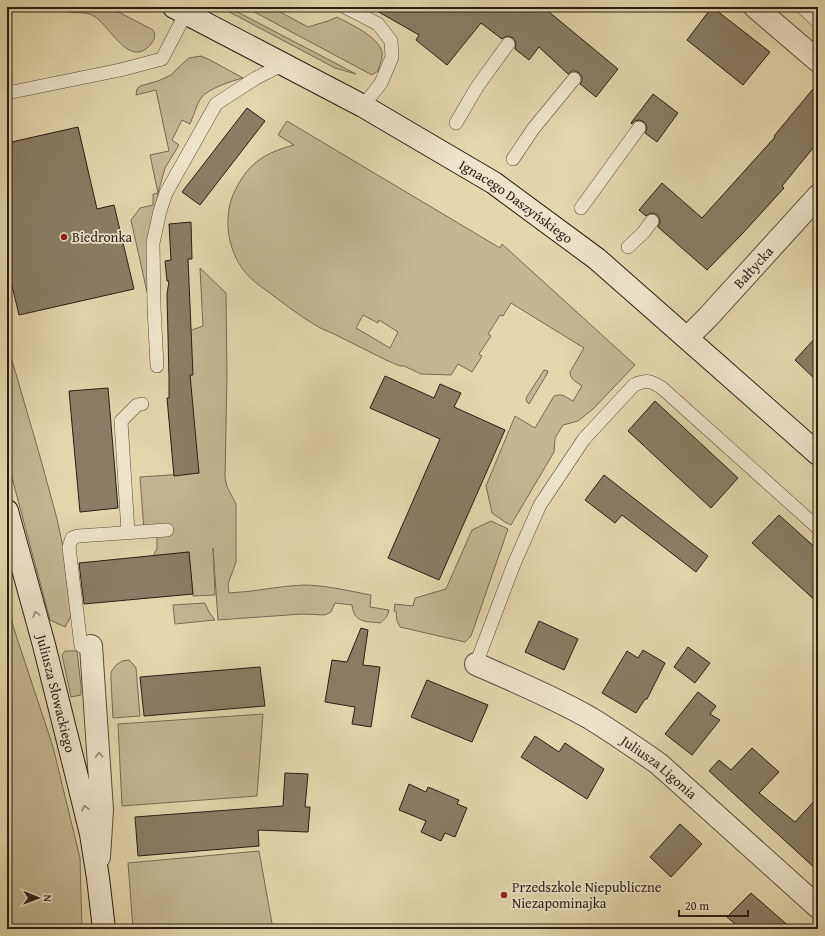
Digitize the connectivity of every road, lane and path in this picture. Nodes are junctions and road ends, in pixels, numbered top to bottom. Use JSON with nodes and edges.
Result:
{"nodes":[{"id":1,"x":345,"y":7,"type":"edge"},
{"id":2,"x":755,"y":7,"type":"edge"},
{"id":3,"x":802,"y":7,"type":"edge"},
{"id":4,"x":180,"y":10,"type":"edge"},
{"id":5,"x":818,"y":22,"type":"edge"},
{"id":6,"x":508,"y":44,"type":"dead end"},
{"id":7,"x":818,"y":61,"type":"edge"},
{"id":8,"x":284,"y":64,"type":"junction"},
{"id":9,"x":574,"y":79,"type":"dead end"},
{"id":10,"x":7,"y":93,"type":"edge"},
{"id":11,"x":363,"y":106,"type":"junction"},
{"id":12,"x":456,"y":123,"type":"dead end"},
{"id":13,"x":639,"y":128,"type":"dead end"},
{"id":14,"x":513,"y":159,"type":"dead end"},
{"id":15,"x":818,"y":196,"type":"edge"},
{"id":16,"x":581,"y":208,"type":"dead end"},
{"id":17,"x":652,"y":221,"type":"dead end"},
{"id":18,"x":628,"y":247,"type":"dead end"},
{"id":19,"x":687,"y":338,"type":"junction"},
{"id":20,"x":157,"y":366,"type":"dead end"},
{"id":21,"x":142,"y":404,"type":"dead end"},
{"id":22,"x":818,"y":454,"type":"edge"},
{"id":23,"x":7,"y":511,"type":"edge"},
{"id":24,"x":818,"y":528,"type":"edge"},
{"id":25,"x":167,"y":530,"type":"dead end"},
{"id":26,"x":128,"y":532,"type":"junction"},
{"id":27,"x":86,"y":646,"type":"joint"},
{"id":28,"x":476,"y":664,"type":"joint"},
{"id":29,"x":98,"y":878,"type":"junction"},
{"id":30,"x":818,"y":907,"type":"edge"},
{"id":31,"x":104,"y":929,"type":"edge"}],
"edges":[{"from":1,"to":11,"type":"lane"},
{"from":2,"to":7,"type":"street"},
{"from":3,"to":5,"type":"lane"},
{"from":4,"to":8,"type":"street","name":"Ignacego Daszyńskiego"},
{"from":4,"to":10,"type":"lane"},
{"from":6,"to":12,"type":"lane"},
{"from":8,"to":11,"type":"street","name":"Ignacego Daszyńskiego"},
{"from":8,"to":20,"type":"lane"},
{"from":9,"to":14,"type":"lane"},
{"from":11,"to":19,"type":"street","name":"Ignacego Daszyńskiego"},
{"from":13,"to":16,"type":"lane"},
{"from":15,"to":19,"type":"street","name":"Bałtycka"},
{"from":17,"to":18,"type":"lane"},
{"from":19,"to":22,"type":"street","name":"Ignacego Daszyńskiego"},
{"from":21,"to":26,"type":"lane"},
{"from":29,"to":23,"type":"street","name":"Juliusza Słowackiego","one_way":true},
{"from":24,"to":28,"type":"lane"},
{"from":25,"to":26,"type":"lane"},
{"from":26,"to":27,"type":"lane"},
{"from":29,"to":27,"type":"street","name":"Juliusza Słowackiego","one_way":true},
{"from":28,"to":30,"type":"street","name":"Juliusza Ligonia"},
{"from":29,"to":31,"type":"street","name":"Juliusza Słowackiego"}]}
